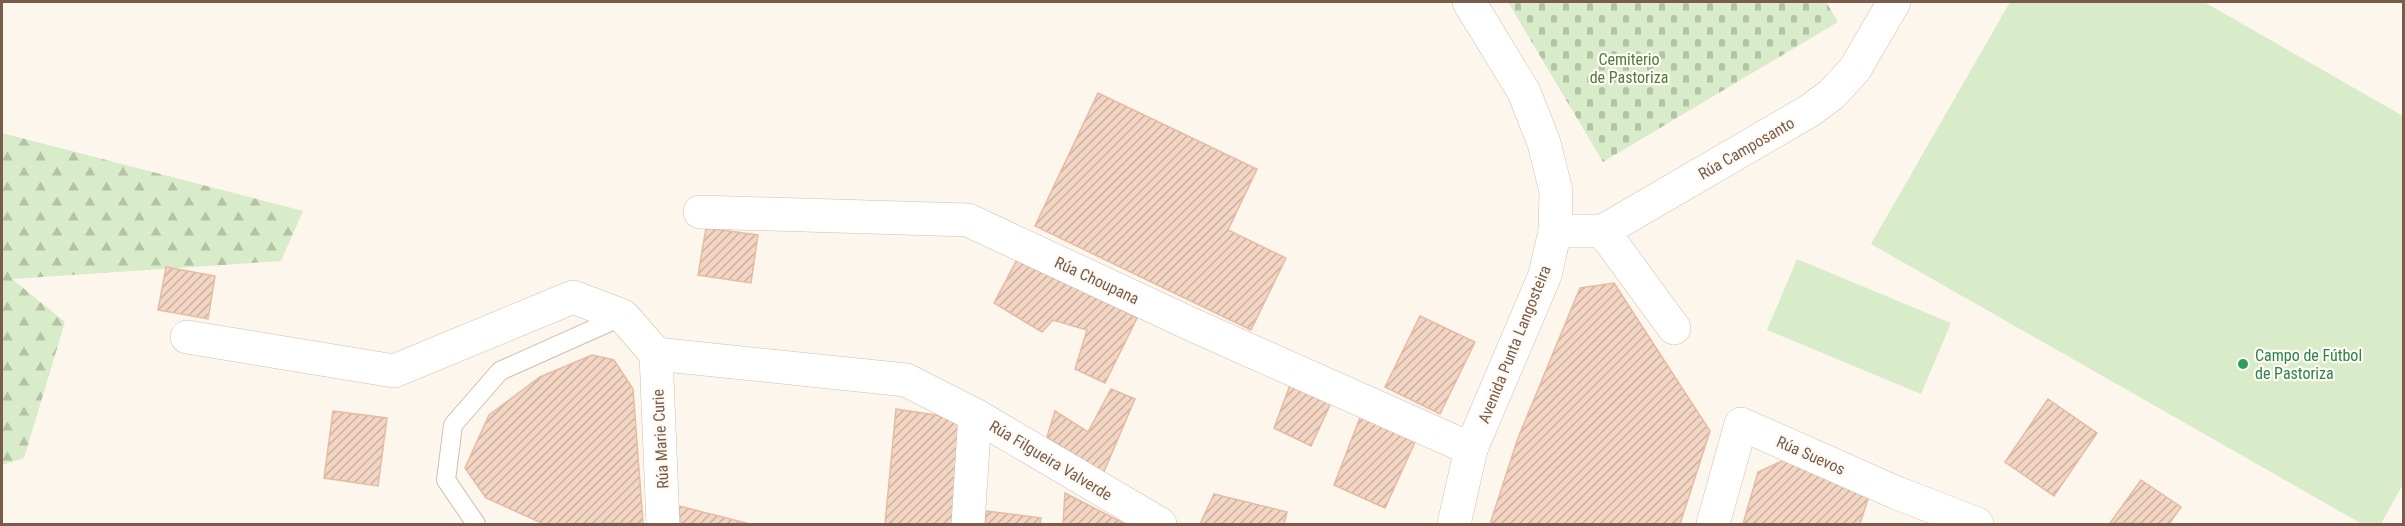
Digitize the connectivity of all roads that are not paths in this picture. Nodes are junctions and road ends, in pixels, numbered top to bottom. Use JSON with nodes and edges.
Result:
{"nodes":[{"id":1,"x":1469,"y":2,"type":"edge"},
{"id":2,"x":1894,"y":2,"type":"edge"},
{"id":3,"x":700,"y":212,"type":"dead end"},
{"id":4,"x":1555,"y":231,"type":"junction"},
{"id":5,"x":1603,"y":231,"type":"junction"},
{"id":6,"x":623,"y":316,"type":"junction"},
{"id":7,"x":1674,"y":328,"type":"dead end"},
{"id":8,"x":187,"y":337,"type":"dead end"},
{"id":9,"x":656,"y":354,"type":"junction"},
{"id":10,"x":975,"y":415,"type":"junction"},
{"id":11,"x":1471,"y":449,"type":"junction"},
{"id":12,"x":476,"y":525,"type":"edge"},
{"id":13,"x":663,"y":525,"type":"edge"},
{"id":14,"x":968,"y":525,"type":"edge"},
{"id":15,"x":1160,"y":525,"type":"edge"},
{"id":16,"x":1454,"y":525,"type":"edge"},
{"id":17,"x":1713,"y":525,"type":"edge"},
{"id":18,"x":1977,"y":525,"type":"edge"}],
"edges":[{"from":1,"to":4,"type":"street","name":"Avenida Punta Langosteira"},
{"from":2,"to":5,"type":"street","name":"Rúa Camposanto"},
{"from":3,"to":11,"type":"street","name":"Rúa Choupana"},
{"from":4,"to":5,"type":"street"},
{"from":4,"to":11,"type":"street","name":"Avenida Punta Langosteira"},
{"from":5,"to":7,"type":"street"},
{"from":6,"to":8,"type":"street"},
{"from":6,"to":9,"type":"street"},
{"from":6,"to":12,"type":"lane"},
{"from":9,"to":10,"type":"street"},
{"from":9,"to":13,"type":"street","name":"Rúa Marie Curie"},
{"from":10,"to":14,"type":"street","name":"Rúa Filgueira Valverde"},
{"from":10,"to":15,"type":"street","name":"Rúa Filgueira Valverde"},
{"from":11,"to":16,"type":"street","name":"Avenida Punta Langosteira"},
{"from":17,"to":18,"type":"street","name":"Rúa Suevos"}]}
